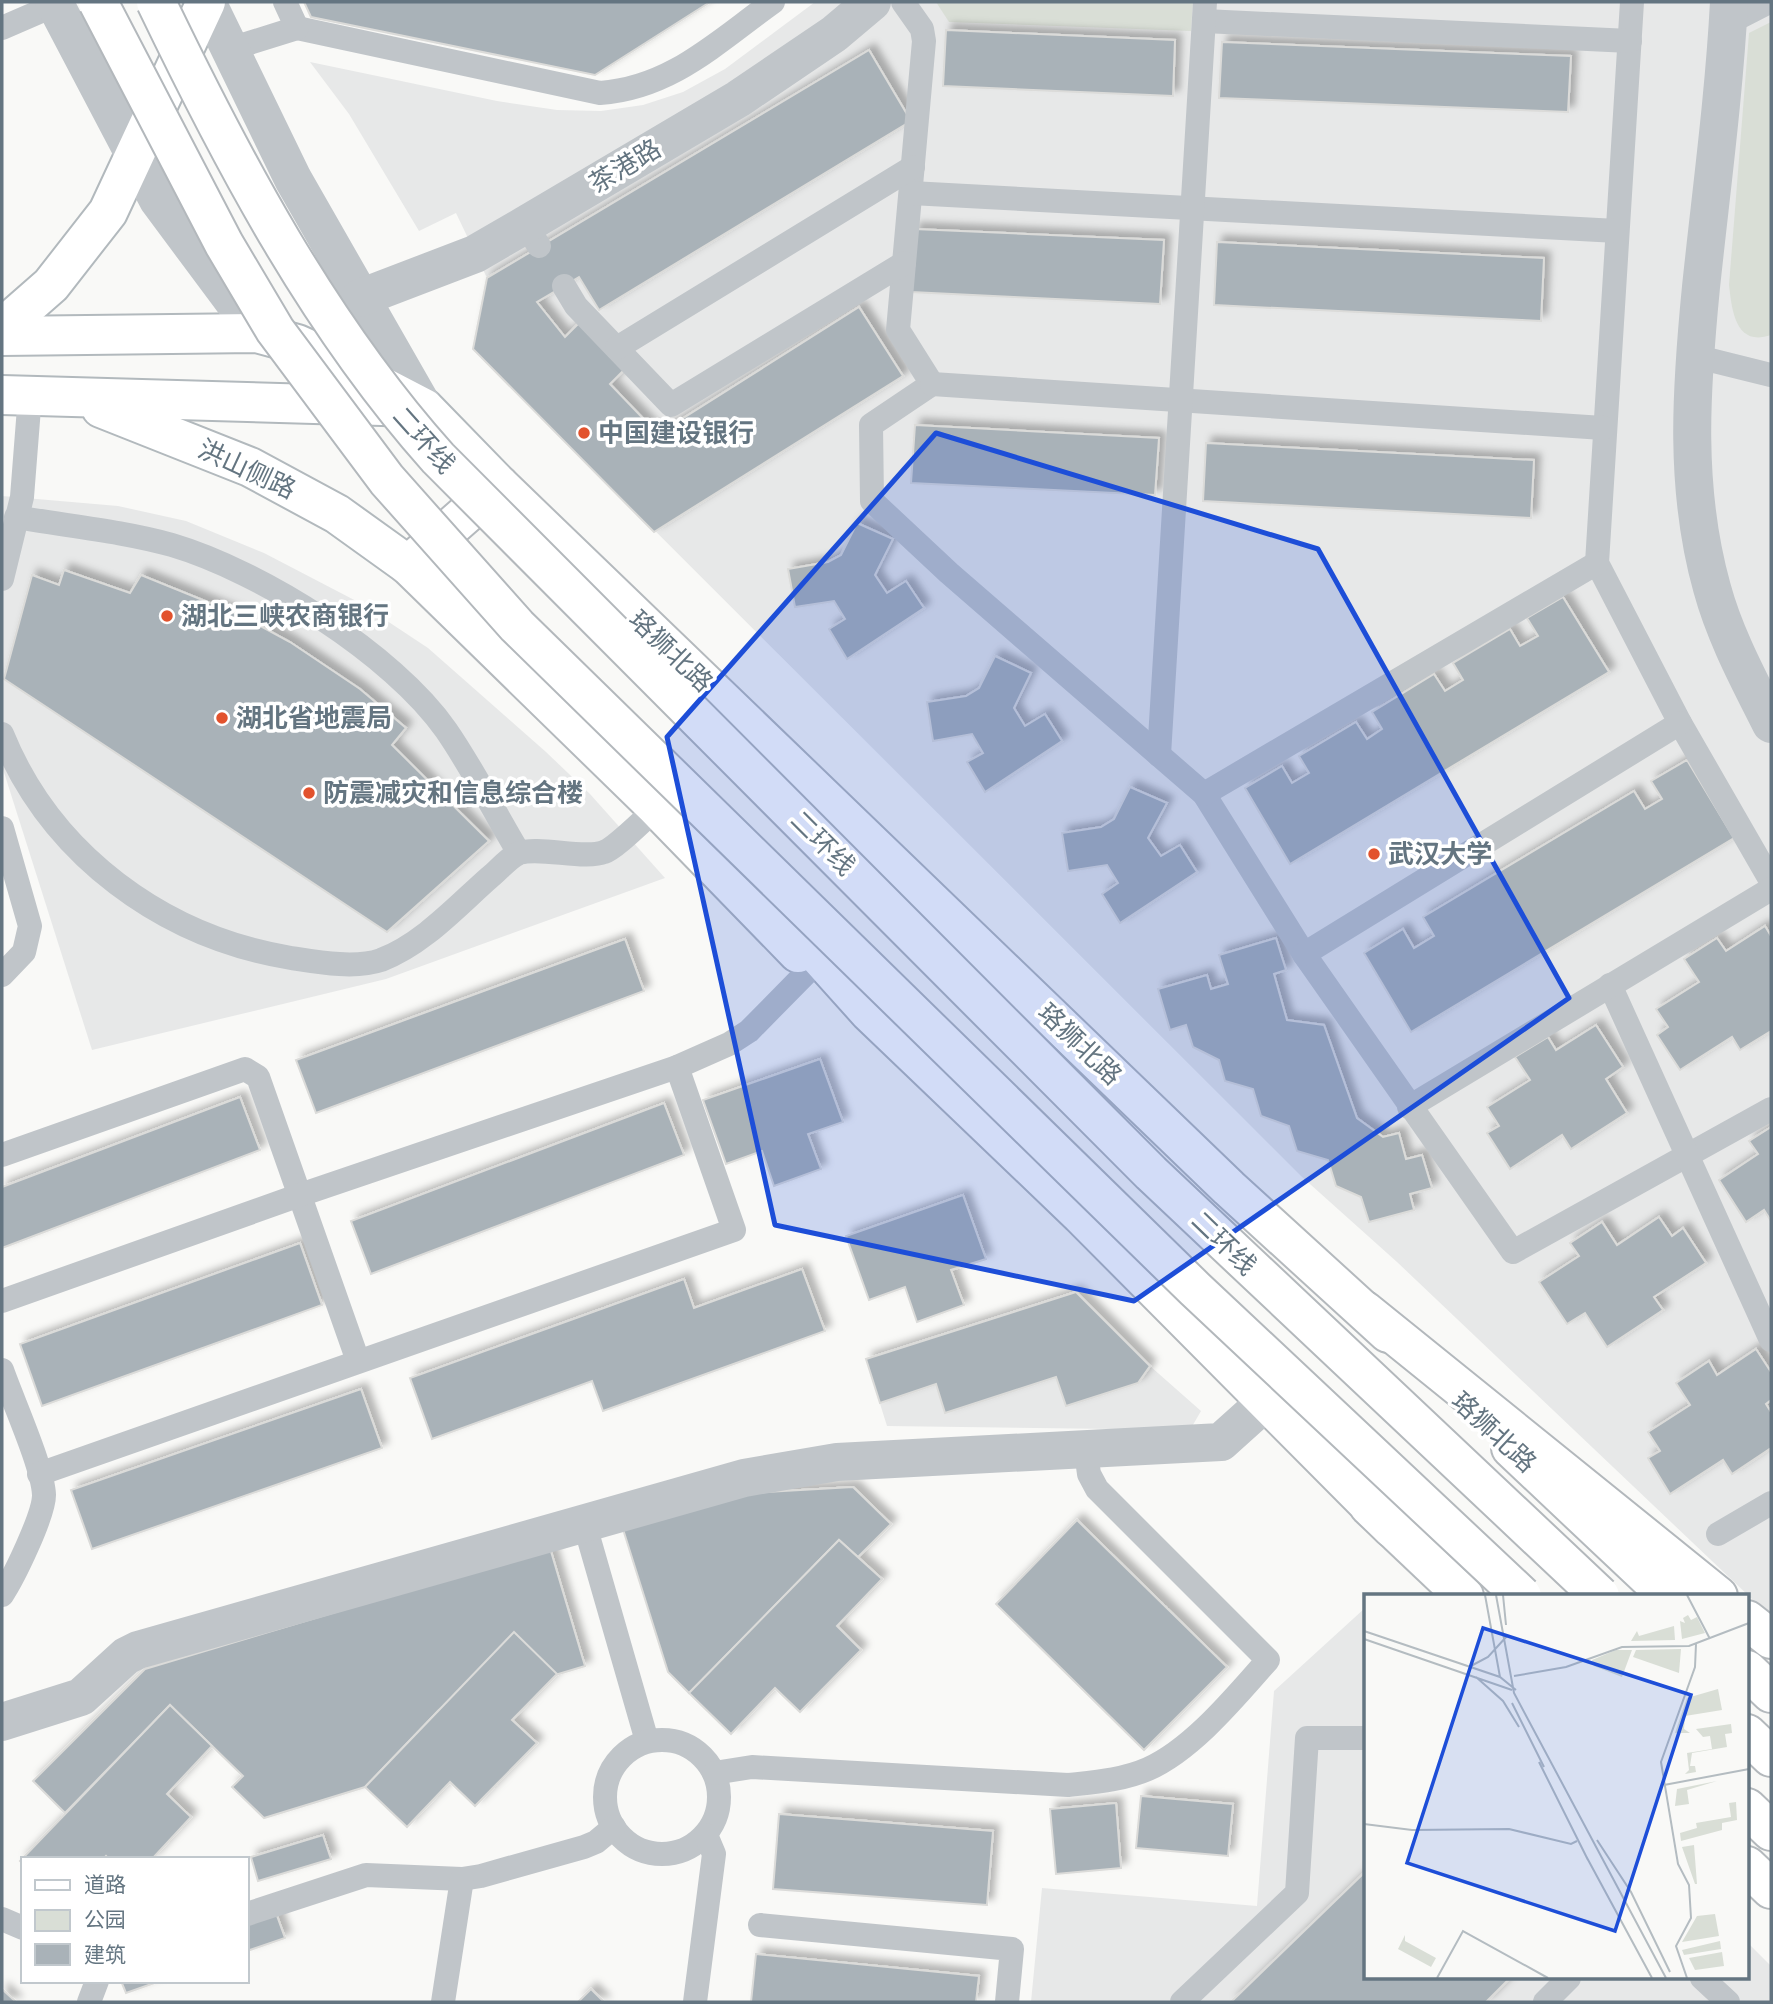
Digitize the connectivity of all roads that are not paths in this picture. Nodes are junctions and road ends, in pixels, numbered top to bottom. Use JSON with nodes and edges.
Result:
{"nodes":[{"id":1,"x":98,"y":2,"type":"edge"},
{"id":2,"x":156,"y":2,"type":"edge"},
{"id":3,"x":206,"y":2,"type":"edge"},
{"id":4,"x":285,"y":2,"type":"edge"},
{"id":5,"x":773,"y":2,"type":"edge"},
{"id":6,"x":872,"y":2,"type":"edge"},
{"id":7,"x":903,"y":2,"type":"edge"},
{"id":8,"x":1632,"y":2,"type":"edge"},
{"id":9,"x":1769,"y":2,"type":"edge"},
{"id":10,"x":55,"y":3,"type":"edge"},
{"id":11,"x":1204,"y":11,"type":"edge"},
{"id":12,"x":1728,"y":13,"type":"edge"},
{"id":13,"x":2,"y":28,"type":"edge"},
{"id":14,"x":297,"y":28,"type":"junction"},
{"id":15,"x":1630,"y":41,"type":"junction"},
{"id":16,"x":230,"y":49,"type":"junction"},
{"id":17,"x":134,"y":160,"type":"junction"},
{"id":18,"x":913,"y":167,"type":"junction"},
{"id":19,"x":911,"y":193,"type":"junction"},
{"id":20,"x":1192,"y":211,"type":"junction"},
{"id":21,"x":1617,"y":231,"type":"junction"},
{"id":22,"x":904,"y":263,"type":"junction"},
{"id":23,"x":564,"y":286,"type":"dead end"},
{"id":24,"x":360,"y":298,"type":"junction"},
{"id":25,"x":2,"y":328,"type":"edge"},
{"id":26,"x":257,"y":333,"type":"junction"},
{"id":27,"x":2,"y":336,"type":"edge"},
{"id":28,"x":617,"y":348,"type":"junction"},
{"id":29,"x":1694,"y":356,"type":"junction"},
{"id":30,"x":1771,"y":375,"type":"edge"},
{"id":31,"x":932,"y":384,"type":"junction"},
{"id":32,"x":16,"y":395,"type":"edge"},
{"id":33,"x":73,"y":397,"type":"junction"},
{"id":34,"x":1181,"y":400,"type":"junction"},
{"id":35,"x":424,"y":408,"type":"junction"},
{"id":36,"x":1603,"y":428,"type":"junction"},
{"id":37,"x":13,"y":452,"type":"edge"},
{"id":38,"x":499,"y":485,"type":"junction"},
{"id":39,"x":16,"y":517,"type":"junction"},
{"id":40,"x":1597,"y":564,"type":"junction"},
{"id":41,"x":408,"y":565,"type":"junction"},
{"id":42,"x":2,"y":579,"type":"edge"},
{"id":43,"x":1680,"y":723,"type":"junction"},
{"id":44,"x":1771,"y":724,"type":"edge"},
{"id":45,"x":2,"y":734,"type":"edge"},
{"id":46,"x":1159,"y":755,"type":"junction"},
{"id":47,"x":1204,"y":794,"type":"junction"},
{"id":48,"x":657,"y":808,"type":"junction"},
{"id":49,"x":706,"y":811,"type":"junction"},
{"id":50,"x":2,"y":828,"type":"edge"},
{"id":51,"x":519,"y":853,"type":"junction"},
{"id":52,"x":1771,"y":881,"type":"edge"},
{"id":53,"x":1771,"y":890,"type":"edge"},
{"id":54,"x":1304,"y":954,"type":"junction"},
{"id":55,"x":812,"y":967,"type":"junction"},
{"id":56,"x":2,"y":975,"type":"edge"},
{"id":57,"x":1610,"y":985,"type":"junction"},
{"id":58,"x":677,"y":1067,"type":"junction"},
{"id":59,"x":1409,"y":1107,"type":"junction"},
{"id":60,"x":1771,"y":1109,"type":"edge"},
{"id":61,"x":2,"y":1155,"type":"edge"},
{"id":62,"x":1687,"y":1155,"type":"junction"},
{"id":63,"x":300,"y":1195,"type":"junction"},
{"id":64,"x":2,"y":1301,"type":"edge"},
{"id":65,"x":1764,"y":1305,"type":"edge"},
{"id":66,"x":1365,"y":1311,"type":"junction"},
{"id":67,"x":1771,"y":1340,"type":"edge"},
{"id":68,"x":358,"y":1361,"type":"junction"},
{"id":69,"x":2,"y":1370,"type":"edge"},
{"id":70,"x":1260,"y":1406,"type":"junction"},
{"id":71,"x":1086,"y":1451,"type":"junction"},
{"id":72,"x":39,"y":1474,"type":"junction"},
{"id":73,"x":1771,"y":1503,"type":"edge"},
{"id":74,"x":584,"y":1522,"type":"junction"},
{"id":75,"x":1392,"y":1528,"type":"junction"},
{"id":76,"x":1718,"y":1534,"type":"dead end"},
{"id":77,"x":1462,"y":1594,"type":"edge"},
{"id":78,"x":1520,"y":1594,"type":"edge"},
{"id":79,"x":1598,"y":1594,"type":"edge"},
{"id":80,"x":1666,"y":1594,"type":"edge"},
{"id":81,"x":1716,"y":1594,"type":"edge"},
{"id":82,"x":2,"y":1595,"type":"edge"},
{"id":83,"x":1748,"y":1621,"type":"edge"},
{"id":84,"x":1771,"y":1639,"type":"edge"},
{"id":85,"x":1748,"y":1671,"type":"edge"},
{"id":86,"x":1771,"y":1693,"type":"edge"},
{"id":87,"x":2,"y":1722,"type":"edge"},
{"id":88,"x":1748,"y":1735,"type":"edge"},
{"id":89,"x":1364,"y":1738,"type":"edge"},
{"id":90,"x":647,"y":1741,"type":"junction"},
{"id":91,"x":1771,"y":1757,"type":"edge"},
{"id":92,"x":714,"y":1773,"type":"junction"},
{"id":93,"x":1748,"y":1809,"type":"edge"},
{"id":94,"x":614,"y":1827,"type":"junction"},
{"id":95,"x":1771,"y":1831,"type":"edge"},
{"id":96,"x":705,"y":1835,"type":"junction"},
{"id":97,"x":1748,"y":1867,"type":"edge"},
{"id":98,"x":462,"y":1879,"type":"junction"},
{"id":99,"x":1771,"y":1889,"type":"edge"},
{"id":100,"x":248,"y":1914,"type":"edge"},
{"id":101,"x":2,"y":1919,"type":"edge"},
{"id":102,"x":760,"y":1925,"type":"dead end"},
{"id":103,"x":21,"y":1927,"type":"edge"},
{"id":104,"x":1567,"y":1980,"type":"edge"},
{"id":105,"x":1704,"y":1980,"type":"edge"},
{"id":106,"x":96,"y":1983,"type":"edge"},
{"id":107,"x":89,"y":2002,"type":"edge"},
{"id":108,"x":443,"y":2002,"type":"edge"},
{"id":109,"x":695,"y":2002,"type":"edge"},
{"id":110,"x":1007,"y":2002,"type":"edge"},
{"id":111,"x":1182,"y":2002,"type":"edge"},
{"id":112,"x":1545,"y":2002,"type":"edge"},
{"id":113,"x":1728,"y":2002,"type":"edge"}],
"edges":[{"from":1,"to":49,"type":"main road","name":"二环线","bridge":true},
{"from":2,"to":79,"type":"main road","name":"二环线","bridge":true},
{"from":3,"to":16,"type":"street"},
{"from":3,"to":17,"type":"main road"},
{"from":4,"to":14,"type":"lane"},
{"from":5,"to":14,"type":"lane"},
{"from":6,"to":24,"type":"street","name":"茶港路"},
{"from":7,"to":18,"type":"lane"},
{"from":8,"to":15,"type":"lane"},
{"from":9,"to":12,"type":"lane"},
{"from":10,"to":13,"type":"lane"},
{"from":10,"to":17,"type":"street"},
{"from":11,"to":15,"type":"lane"},
{"from":11,"to":20,"type":"lane"},
{"from":12,"to":29,"type":"street"},
{"from":14,"to":16,"type":"lane"},
{"from":15,"to":21,"type":"lane"},
{"from":16,"to":24,"type":"street"},
{"from":17,"to":25,"type":"main road"},
{"from":17,"to":26,"type":"street"},
{"from":18,"to":19,"type":"lane"},
{"from":18,"to":28,"type":"lane"},
{"from":19,"to":20,"type":"lane"},
{"from":19,"to":22,"type":"lane"},
{"from":20,"to":21,"type":"lane"},
{"from":20,"to":34,"type":"lane"},
{"from":21,"to":36,"type":"lane"},
{"from":22,"to":28,"type":"lane"},
{"from":22,"to":31,"type":"lane"},
{"from":23,"to":28,"type":"lane"},
{"from":24,"to":35,"type":"street"},
{"from":26,"to":27,"type":"main road"},
{"from":26,"to":35,"type":"main road","name":"珞狮北路"},
{"from":29,"to":30,"type":"lane"},
{"from":29,"to":44,"type":"street"},
{"from":31,"to":34,"type":"lane"},
{"from":31,"to":46,"type":"lane"},
{"from":32,"to":33,"type":"main road","name":"洪山侧路"},
{"from":32,"to":37,"type":"lane"},
{"from":33,"to":35,"type":"main road","name":"洪山侧路"},
{"from":33,"to":41,"type":"main road","name":"洪山侧路"},
{"from":34,"to":36,"type":"lane"},
{"from":34,"to":46,"type":"lane"},
{"from":35,"to":38,"type":"main road","name":"珞狮北路"},
{"from":36,"to":40,"type":"lane"},
{"from":37,"to":39,"type":"lane"},
{"from":38,"to":41,"type":"main road"},
{"from":38,"to":66,"type":"main road","name":"珞狮北路"},
{"from":39,"to":42,"type":"lane"},
{"from":39,"to":51,"type":"lane"},
{"from":40,"to":43,"type":"lane"},
{"from":40,"to":47,"type":"lane"},
{"from":41,"to":48,"type":"main road"},
{"from":43,"to":52,"type":"lane"},
{"from":43,"to":54,"type":"lane"},
{"from":45,"to":51,"type":"lane"},
{"from":46,"to":47,"type":"lane"},
{"from":47,"to":54,"type":"lane"},
{"from":48,"to":51,"type":"lane"},
{"from":48,"to":55,"type":"main road"},
{"from":49,"to":75,"type":"main road","bridge":true},
{"from":49,"to":78,"type":"main road","name":"二环线","bridge":true},
{"from":50,"to":56,"type":"lane"},
{"from":53,"to":57,"type":"lane"},
{"from":54,"to":59,"type":"lane"},
{"from":55,"to":58,"type":"lane"},
{"from":55,"to":70,"type":"main road"},
{"from":57,"to":59,"type":"lane"},
{"from":57,"to":62,"type":"lane"},
{"from":58,"to":63,"type":"lane"},
{"from":58,"to":68,"type":"lane"},
{"from":59,"to":62,"type":"lane"},
{"from":60,"to":62,"type":"lane"},
{"from":61,"to":63,"type":"lane"},
{"from":62,"to":65,"type":"lane"},
{"from":63,"to":64,"type":"lane"},
{"from":63,"to":68,"type":"lane"},
{"from":65,"to":67,"type":"lane"},
{"from":66,"to":80,"type":"main road","name":"珞狮北路"},
{"from":66,"to":81,"type":"main road"},
{"from":68,"to":72,"type":"lane"},
{"from":69,"to":72,"type":"lane"},
{"from":70,"to":71,"type":"street"},
{"from":70,"to":75,"type":"main road"},
{"from":71,"to":74,"type":"street"},
{"from":71,"to":92,"type":"lane"},
{"from":72,"to":82,"type":"lane"},
{"from":73,"to":76,"type":"lane"},
{"from":74,"to":87,"type":"street"},
{"from":74,"to":90,"type":"lane"},
{"from":75,"to":77,"type":"main road"},
{"from":83,"to":84,"type":"main road"},
{"from":85,"to":86,"type":"main road"},
{"from":88,"to":91,"type":"main road"},
{"from":89,"to":111,"type":"lane"},
{"from":90,"to":92,"type":"lane"},
{"from":90,"to":94,"type":"lane"},
{"from":92,"to":96,"type":"lane"},
{"from":93,"to":95,"type":"main road"},
{"from":94,"to":96,"type":"lane"},
{"from":94,"to":98,"type":"lane"},
{"from":96,"to":109,"type":"lane"},
{"from":97,"to":99,"type":"main road"},
{"from":98,"to":100,"type":"lane"},
{"from":98,"to":108,"type":"lane"},
{"from":101,"to":103,"type":"lane"},
{"from":102,"to":110,"type":"lane"},
{"from":104,"to":112,"type":"lane"},
{"from":105,"to":113,"type":"lane"},
{"from":106,"to":107,"type":"lane"}]}
